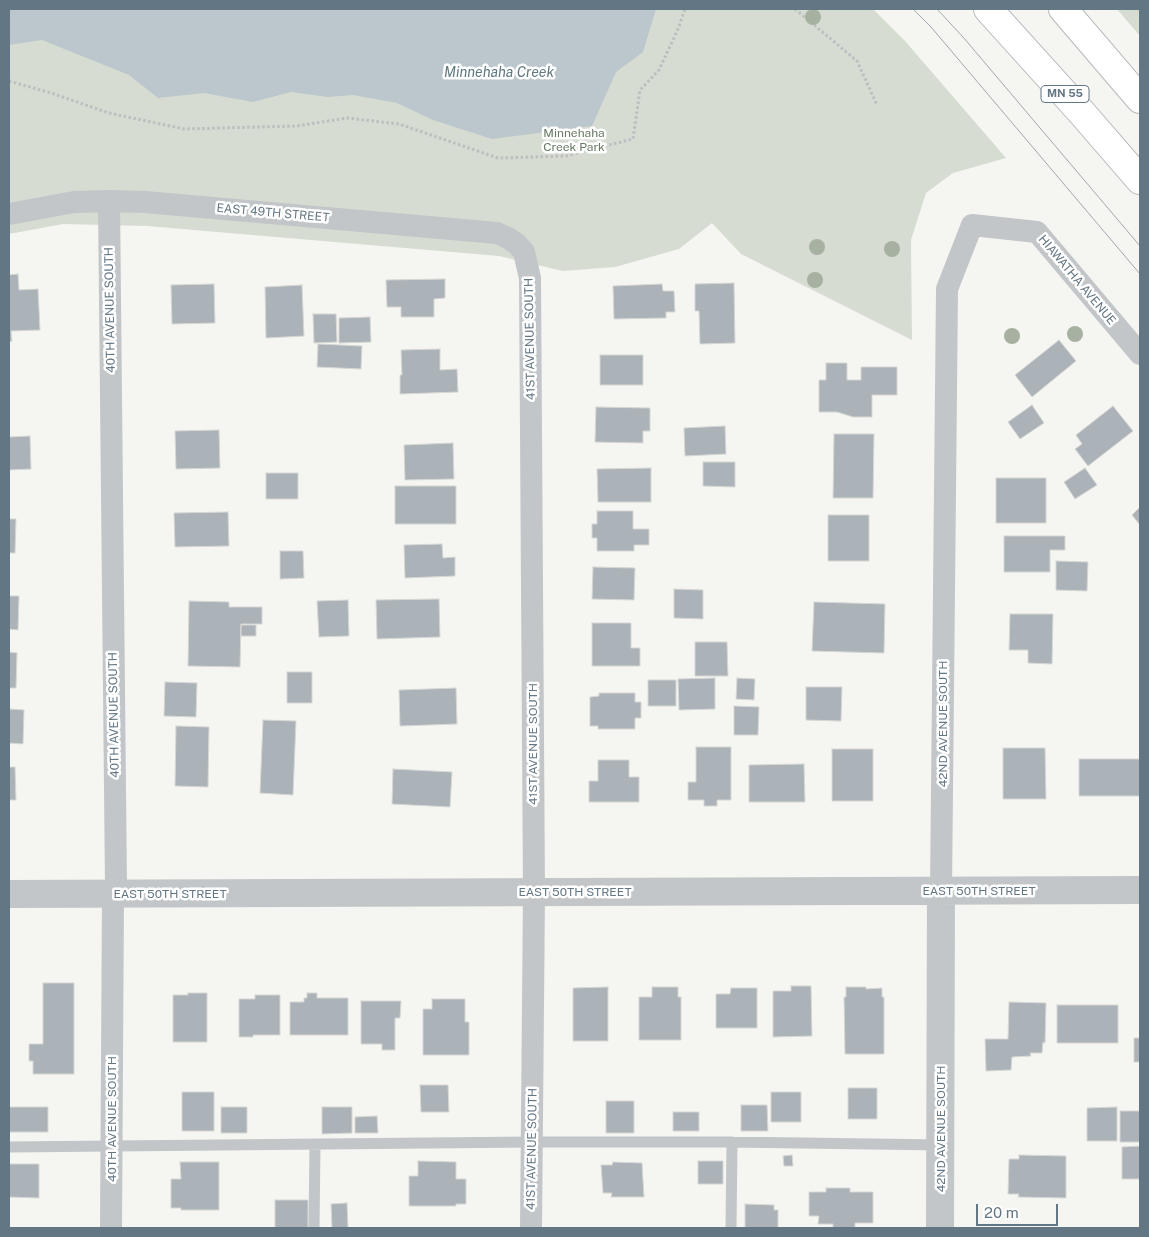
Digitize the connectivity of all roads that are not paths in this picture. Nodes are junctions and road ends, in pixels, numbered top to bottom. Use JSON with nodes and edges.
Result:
{"nodes":[{"id":1,"x":988,"y":9,"type":"edge"},
{"id":2,"x":1063,"y":9,"type":"edge"},
{"id":3,"x":1140,"y":99,"type":"edge"},
{"id":4,"x":1140,"y":180,"type":"edge"},
{"id":5,"x":109,"y":201,"type":"junction"},
{"id":6,"x":9,"y":214,"type":"edge"},
{"id":7,"x":972,"y":225,"type":"joint"},
{"id":8,"x":526,"y":260,"type":"joint"},
{"id":9,"x":1140,"y":354,"type":"edge"},
{"id":10,"x":1140,"y":890,"type":"edge"},
{"id":11,"x":942,"y":891,"type":"junction"},
{"id":12,"x":534,"y":892,"type":"junction"},
{"id":13,"x":9,"y":894,"type":"edge"},
{"id":14,"x":113,"y":894,"type":"junction"},
{"id":15,"x":532,"y":1142,"type":"junction"},
{"id":16,"x":732,"y":1142,"type":"junction"},
{"id":17,"x":315,"y":1144,"type":"junction"},
{"id":18,"x":941,"y":1145,"type":"junction"},
{"id":19,"x":9,"y":1146,"type":"edge"},
{"id":20,"x":112,"y":1146,"type":"junction"},
{"id":21,"x":111,"y":1228,"type":"edge"},
{"id":22,"x":314,"y":1228,"type":"edge"},
{"id":23,"x":531,"y":1228,"type":"edge"},
{"id":24,"x":731,"y":1228,"type":"edge"},
{"id":25,"x":940,"y":1228,"type":"edge"}],
"edges":[{"from":1,"to":4,"type":"highway","number":"MN 55"},
{"from":2,"to":3,"type":"highway"},
{"from":5,"to":6,"type":"street","name":"EAST 49TH STREET"},
{"from":5,"to":8,"type":"street","name":"EAST 49TH STREET"},
{"from":5,"to":14,"type":"street","name":"40TH AVENUE SOUTH"},
{"from":7,"to":9,"type":"street","name":"HIAWATHA AVENUE"},
{"from":7,"to":11,"type":"street","name":"42ND AVENUE SOUTH"},
{"from":8,"to":12,"type":"street","name":"41ST AVENUE SOUTH"},
{"from":10,"to":11,"type":"street","name":"EAST 50TH STREET"},
{"from":11,"to":12,"type":"street","name":"EAST 50TH STREET"},
{"from":11,"to":18,"type":"street","name":"42ND AVENUE SOUTH"},
{"from":12,"to":14,"type":"street","name":"EAST 50TH STREET"},
{"from":12,"to":15,"type":"street","name":"41ST AVENUE SOUTH"},
{"from":13,"to":14,"type":"street","name":"EAST 50TH STREET"},
{"from":14,"to":20,"type":"street","name":"40TH AVENUE SOUTH"},
{"from":15,"to":16,"type":"lane"},
{"from":15,"to":17,"type":"lane"},
{"from":15,"to":23,"type":"street","name":"41ST AVENUE SOUTH"},
{"from":16,"to":18,"type":"lane"},
{"from":16,"to":24,"type":"lane"},
{"from":17,"to":20,"type":"lane"},
{"from":17,"to":22,"type":"lane"},
{"from":18,"to":25,"type":"street","name":"42ND AVENUE SOUTH"},
{"from":19,"to":20,"type":"lane"},
{"from":20,"to":21,"type":"street","name":"40TH AVENUE SOUTH"}]}
